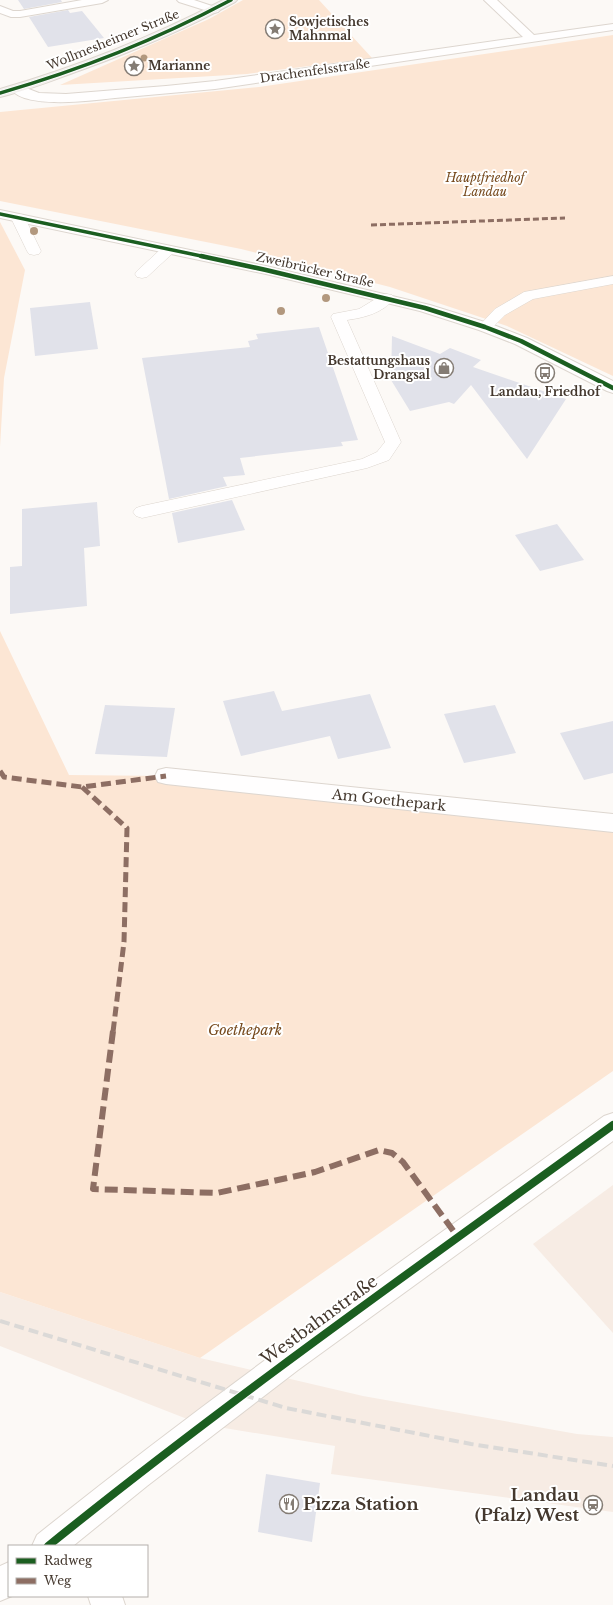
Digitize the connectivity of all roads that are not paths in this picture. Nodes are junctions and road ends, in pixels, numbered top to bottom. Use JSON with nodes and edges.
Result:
{"nodes":[{"id":1,"x":102,"y":0,"type":"edge"},
{"id":2,"x":182,"y":0,"type":"edge"},
{"id":3,"x":231,"y":0,"type":"edge"},
{"id":4,"x":490,"y":0,"type":"edge"},
{"id":5,"x":0,"y":9,"type":"edge"},
{"id":6,"x":214,"y":10,"type":"junction"},
{"id":7,"x":613,"y":27,"type":"edge"},
{"id":8,"x":532,"y":39,"type":"junction"},
{"id":9,"x":17,"y":88,"type":"junction"},
{"id":10,"x":0,"y":93,"type":"edge"},
{"id":11,"x":0,"y":214,"type":"edge"},
{"id":12,"x":18,"y":218,"type":"junction"},
{"id":13,"x":168,"y":250,"type":"junction"},
{"id":14,"x":34,"y":251,"type":"dead end"},
{"id":15,"x":142,"y":274,"type":"dead end"},
{"id":16,"x":613,"y":280,"type":"edge"},
{"id":17,"x":387,"y":298,"type":"junction"},
{"id":18,"x":485,"y":327,"type":"junction"},
{"id":19,"x":613,"y":388,"type":"edge"},
{"id":20,"x":142,"y":512,"type":"dead end"},
{"id":21,"x":166,"y":776,"type":"dead end"},
{"id":22,"x":613,"y":823,"type":"edge"},
{"id":23,"x":613,"y":1124,"type":"edge"},
{"id":24,"x":64,"y":1541,"type":"edge"},
{"id":25,"x":8,"y":1579,"type":"edge"},
{"id":26,"x":0,"y":1585,"type":"edge"}],
"edges":[{"from":1,"to":5,"type":"street"},
{"from":2,"to":6,"type":"street"},
{"from":3,"to":6,"type":"main road","name":"Wollmesheimer Straße"},
{"from":4,"to":8,"type":"street"},
{"from":6,"to":9,"type":"main road","name":"Wollmesheimer Straße"},
{"from":7,"to":8,"type":"street","name":"Drachenfelsstraße"},
{"from":8,"to":9,"type":"street","name":"Drachenfelsstraße"},
{"from":9,"to":10,"type":"main road","name":"Wollmesheimer Straße"},
{"from":11,"to":12,"type":"street","name":"Zweibrücker Straße"},
{"from":12,"to":13,"type":"street","name":"Zweibrücker Straße"},
{"from":12,"to":14,"type":"lane"},
{"from":13,"to":15,"type":"lane"},
{"from":13,"to":17,"type":"street","name":"Zweibrücker Straße"},
{"from":16,"to":18,"type":"lane"},
{"from":17,"to":18,"type":"street","name":"Zweibrücker Straße"},
{"from":17,"to":20,"type":"lane"},
{"from":18,"to":19,"type":"street","name":"Zweibrücker Straße"},
{"from":21,"to":22,"type":"street","name":"Am Goethepark"},
{"from":23,"to":24,"type":"street","name":"Westbahnstraße"},
{"from":25,"to":26,"type":"street"}]}
